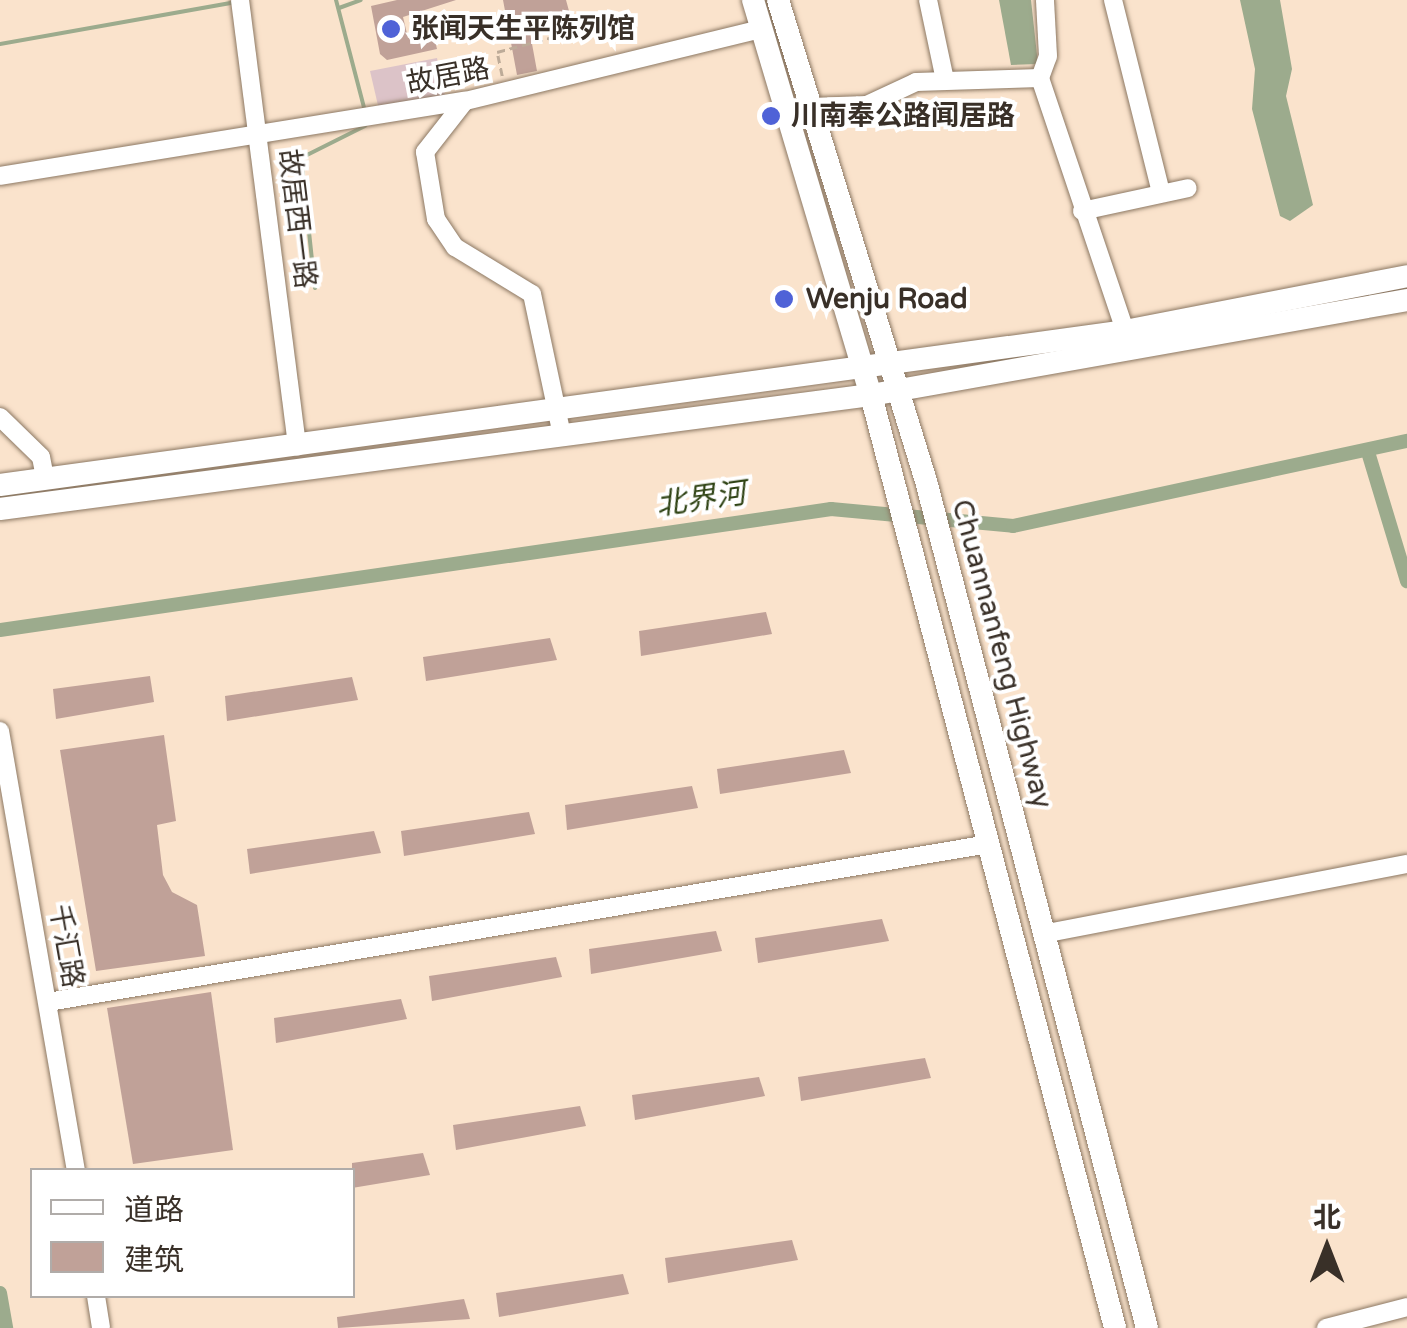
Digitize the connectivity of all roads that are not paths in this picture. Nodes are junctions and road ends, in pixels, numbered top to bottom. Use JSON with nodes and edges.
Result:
{"nodes":[{"id":1,"x":753,"y":0,"type":"edge"},
{"id":2,"x":778,"y":0,"type":"edge"},
{"id":3,"x":928,"y":0,"type":"edge"},
{"id":4,"x":1045,"y":0,"type":"edge"},
{"id":5,"x":1112,"y":0,"type":"edge"},
{"id":6,"x":242,"y":8,"type":"edge"},
{"id":7,"x":762,"y":29,"type":"junction"},
{"id":8,"x":1040,"y":78,"type":"junction"},
{"id":9,"x":945,"y":80,"type":"junction"},
{"id":10,"x":464,"y":101,"type":"junction"},
{"id":11,"x":811,"y":108,"type":"junction"},
{"id":12,"x":259,"y":140,"type":"junction"},
{"id":13,"x":0,"y":176,"type":"edge"},
{"id":14,"x":1188,"y":188,"type":"dead end"},
{"id":15,"x":1161,"y":193,"type":"junction"},
{"id":16,"x":1082,"y":211,"type":"junction"},
{"id":17,"x":1407,"y":276,"type":"edge"},
{"id":18,"x":1407,"y":300,"type":"edge"},
{"id":19,"x":1128,"y":341,"type":"junction"},
{"id":20,"x":889,"y":363,"type":"junction"},
{"id":21,"x":862,"y":365,"type":"junction"},
{"id":22,"x":896,"y":390,"type":"junction"},
{"id":23,"x":871,"y":395,"type":"junction"},
{"id":24,"x":0,"y":417,"type":"edge"},
{"id":25,"x":561,"y":420,"type":"junction"},
{"id":26,"x":296,"y":446,"type":"junction"},
{"id":27,"x":45,"y":478,"type":"junction"},
{"id":28,"x":0,"y":485,"type":"edge"},
{"id":29,"x":0,"y":509,"type":"edge"},
{"id":30,"x":0,"y":731,"type":"edge"},
{"id":31,"x":989,"y":844,"type":"junction"},
{"id":32,"x":1407,"y":864,"type":"edge"},
{"id":33,"x":1043,"y":934,"type":"junction"},
{"id":34,"x":48,"y":1002,"type":"junction"},
{"id":35,"x":76,"y":1168,"type":"edge"},
{"id":36,"x":96,"y":1298,"type":"edge"},
{"id":37,"x":1407,"y":1307,"type":"edge"},
{"id":38,"x":101,"y":1328,"type":"edge"},
{"id":39,"x":1115,"y":1328,"type":"edge"},
{"id":40,"x":1147,"y":1328,"type":"edge"},
{"id":41,"x":1326,"y":1328,"type":"edge"}],
"edges":[{"from":1,"to":7,"type":"main road"},
{"from":2,"to":11,"type":"main road","name":"Chuannanfeng Highway"},
{"from":3,"to":9,"type":"street"},
{"from":4,"to":8,"type":"street"},
{"from":5,"to":15,"type":"street"},
{"from":6,"to":12,"type":"street","name":"故居西一路"},
{"from":7,"to":10,"type":"street","name":"故居路"},
{"from":7,"to":21,"type":"main road"},
{"from":8,"to":9,"type":"street"},
{"from":8,"to":16,"type":"street"},
{"from":9,"to":11,"type":"street"},
{"from":10,"to":12,"type":"street","name":"故居路"},
{"from":10,"to":25,"type":"street"},
{"from":11,"to":20,"type":"main road","name":"Chuannanfeng Highway"},
{"from":12,"to":13,"type":"street","name":"故居路"},
{"from":12,"to":26,"type":"street","name":"故居西一路"},
{"from":14,"to":15,"type":"street"},
{"from":15,"to":16,"type":"street"},
{"from":16,"to":19,"type":"street"},
{"from":17,"to":19,"type":"main road"},
{"from":18,"to":19,"type":"main road"},
{"from":19,"to":20,"type":"main road"},
{"from":19,"to":22,"type":"main road"},
{"from":20,"to":21,"type":"main road"},
{"from":20,"to":22,"type":"main road","name":"Chuannanfeng Highway"},
{"from":21,"to":23,"type":"main road"},
{"from":21,"to":25,"type":"main road"},
{"from":22,"to":23,"type":"main road"},
{"from":22,"to":33,"type":"main road","name":"Chuannanfeng Highway"},
{"from":23,"to":25,"type":"main road"},
{"from":23,"to":31,"type":"main road"},
{"from":24,"to":27,"type":"street"},
{"from":25,"to":26,"type":"main road"},
{"from":25,"to":29,"type":"main road"},
{"from":26,"to":27,"type":"main road"},
{"from":27,"to":28,"type":"main road"},
{"from":30,"to":34,"type":"street","name":"千汇路"},
{"from":31,"to":34,"type":"street"},
{"from":31,"to":39,"type":"main road"},
{"from":32,"to":33,"type":"street"},
{"from":33,"to":40,"type":"main road","name":"Chuannanfeng Highway"},
{"from":34,"to":35,"type":"street","name":"千汇路"},
{"from":36,"to":38,"type":"street"},
{"from":37,"to":41,"type":"street"}]}
